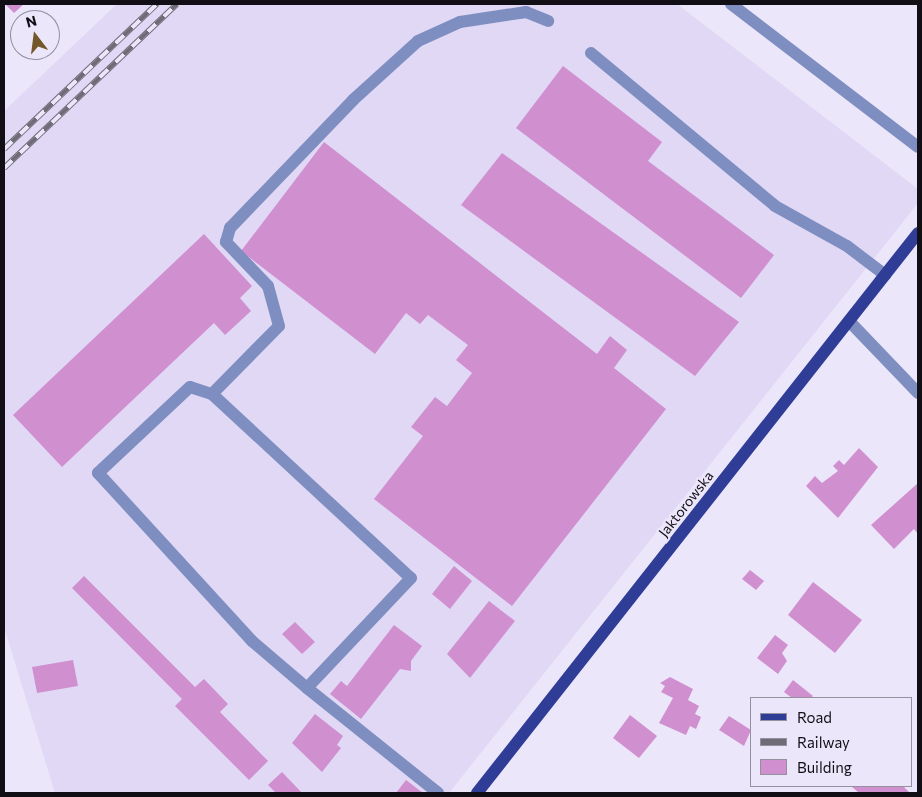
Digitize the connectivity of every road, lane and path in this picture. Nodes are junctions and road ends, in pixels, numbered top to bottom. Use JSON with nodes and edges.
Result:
{"nodes":[{"id":1,"x":731,"y":4,"type":"edge"},
{"id":2,"x":548,"y":21,"type":"dead end"},
{"id":3,"x":591,"y":53,"type":"dead end"},
{"id":4,"x":918,"y":147,"type":"edge"},
{"id":5,"x":918,"y":233,"type":"edge"},
{"id":6,"x":885,"y":275,"type":"junction"},
{"id":7,"x":849,"y":321,"type":"junction"},
{"id":8,"x":918,"y":393,"type":"edge"},
{"id":9,"x":212,"y":394,"type":"junction"},
{"id":10,"x":307,"y":688,"type":"junction"},
{"id":11,"x":438,"y":793,"type":"edge"},
{"id":12,"x":477,"y":793,"type":"edge"}],
"edges":[{"from":1,"to":4,"type":"street"},
{"from":2,"to":9,"type":"street"},
{"from":3,"to":6,"type":"street"},
{"from":5,"to":6,"type":"main road","name":"Jaktorowska"},
{"from":6,"to":7,"type":"main road","name":"Jaktorowska"},
{"from":7,"to":8,"type":"street"},
{"from":7,"to":12,"type":"main road","name":"Jaktorowska"},
{"from":9,"to":10,"type":"street"},
{"from":9,"to":10,"type":"street"},
{"from":10,"to":11,"type":"street"}]}
